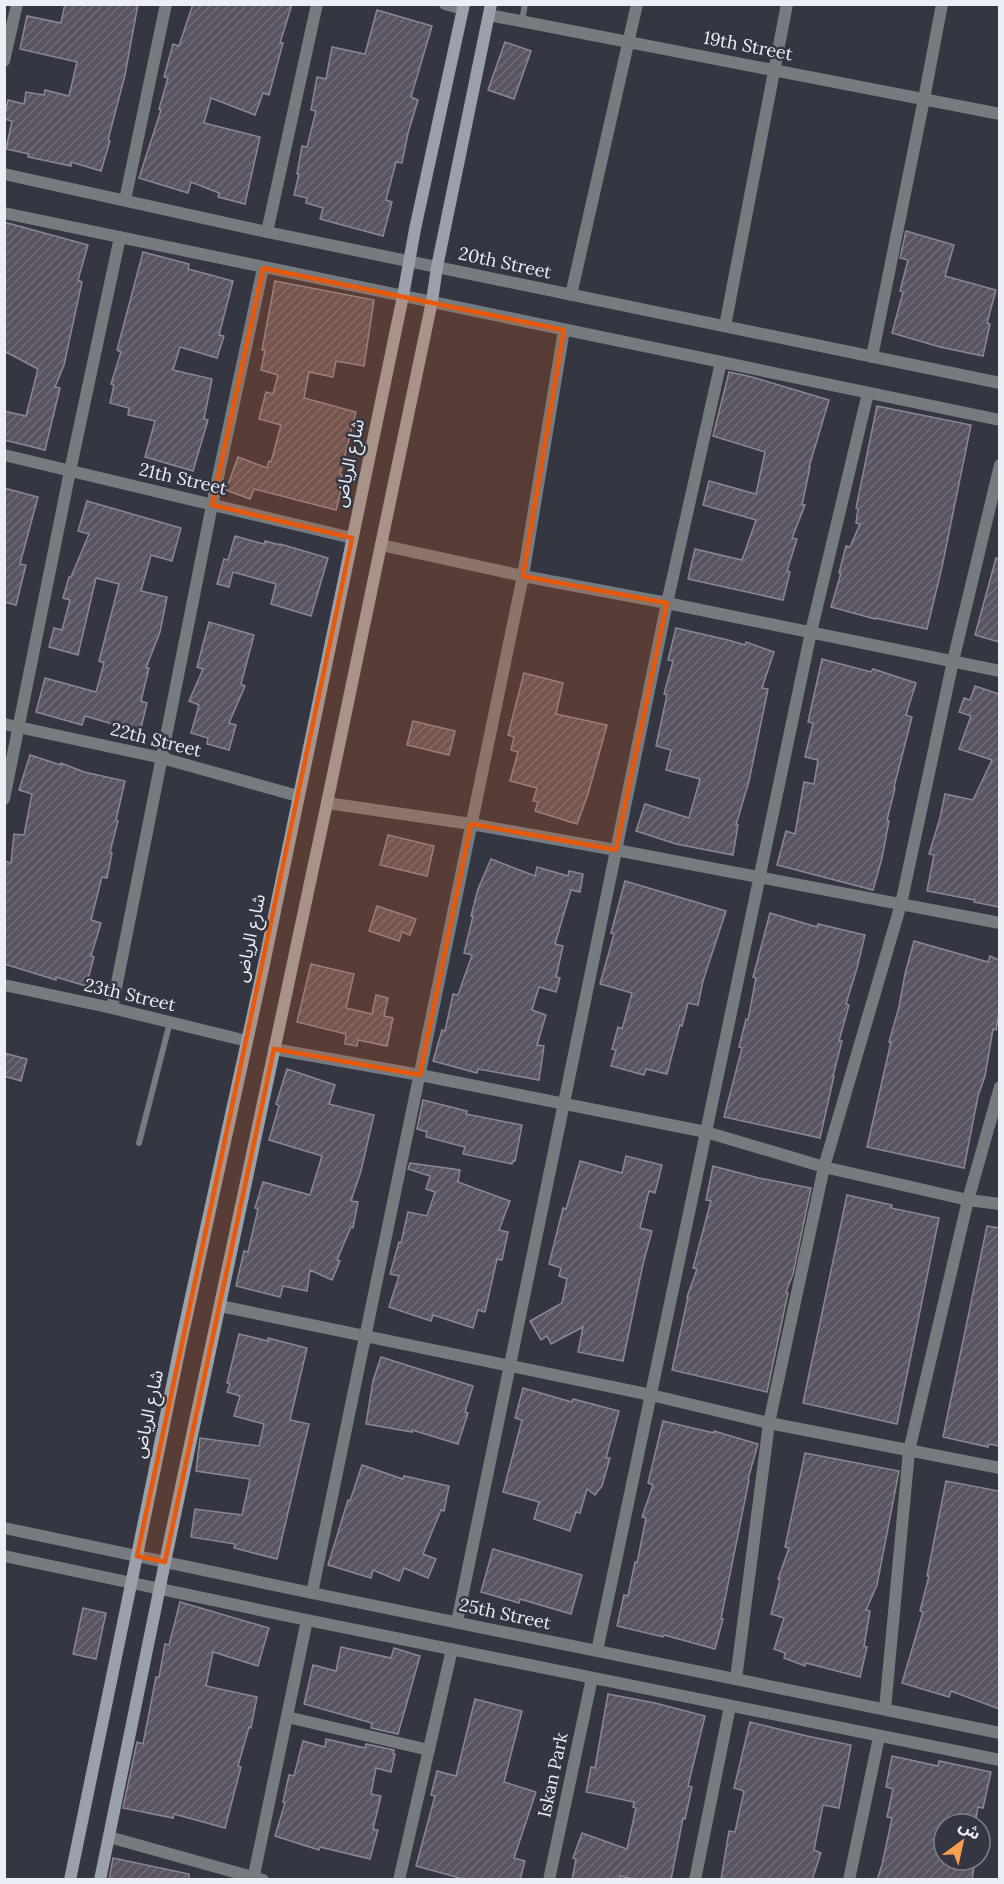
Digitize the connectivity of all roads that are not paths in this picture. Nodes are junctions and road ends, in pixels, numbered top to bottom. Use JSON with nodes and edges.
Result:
{"nodes":[{"id":1,"x":17,"y":4,"type":"edge"},
{"id":2,"x":166,"y":4,"type":"edge"},
{"id":3,"x":317,"y":4,"type":"edge"},
{"id":4,"x":445,"y":4,"type":"edge"},
{"id":5,"x":525,"y":4,"type":"edge"},
{"id":6,"x":637,"y":4,"type":"edge"},
{"id":7,"x":787,"y":4,"type":"edge"},
{"id":8,"x":942,"y":4,"type":"edge"},
{"id":9,"x":463,"y":7,"type":"edge"},
{"id":10,"x":490,"y":10,"type":"edge"},
{"id":11,"x":522,"y":21,"type":"junction"},
{"id":12,"x":629,"y":42,"type":"junction"},
{"id":13,"x":4,"y":61,"type":"edge"},
{"id":14,"x":774,"y":69,"type":"junction"},
{"id":15,"x":924,"y":99,"type":"junction"},
{"id":16,"x":999,"y":114,"type":"edge"},
{"id":17,"x":4,"y":174,"type":"edge"},
{"id":18,"x":125,"y":200,"type":"junction"},
{"id":19,"x":4,"y":213,"type":"edge"},
{"id":20,"x":267,"y":232,"type":"junction"},
{"id":21,"x":120,"y":237,"type":"junction"},
{"id":22,"x":409,"y":261,"type":"junction"},
{"id":23,"x":438,"y":267,"type":"junction"},
{"id":24,"x":263,"y":268,"type":"junction"},
{"id":25,"x":571,"y":295,"type":"junction"},
{"id":26,"x":403,"y":296,"type":"junction"},
{"id":27,"x":432,"y":301,"type":"junction"},
{"id":28,"x":725,"y":326,"type":"junction"},
{"id":29,"x":564,"y":330,"type":"junction"},
{"id":30,"x":872,"y":357,"type":"junction"},
{"id":31,"x":721,"y":362,"type":"junction"},
{"id":32,"x":999,"y":383,"type":"edge"},
{"id":33,"x":868,"y":393,"type":"junction"},
{"id":34,"x":999,"y":420,"type":"edge"},
{"id":35,"x":4,"y":455,"type":"edge"},
{"id":36,"x":999,"y":465,"type":"edge"},
{"id":37,"x":70,"y":471,"type":"junction"},
{"id":38,"x":212,"y":505,"type":"junction"},
{"id":39,"x":352,"y":538,"type":"junction"},
{"id":40,"x":381,"y":545,"type":"junction"},
{"id":41,"x":523,"y":576,"type":"junction"},
{"id":42,"x":667,"y":603,"type":"junction"},
{"id":43,"x":811,"y":632,"type":"junction"},
{"id":44,"x":953,"y":661,"type":"junction"},
{"id":45,"x":999,"y":671,"type":"edge"},
{"id":46,"x":4,"y":724,"type":"edge"},
{"id":47,"x":19,"y":727,"type":"junction"},
{"id":48,"x":162,"y":758,"type":"junction"},
{"id":49,"x":298,"y":796,"type":"junction"},
{"id":50,"x":4,"y":799,"type":"edge"},
{"id":51,"x":327,"y":803,"type":"junction"},
{"id":52,"x":471,"y":824,"type":"junction"},
{"id":53,"x":616,"y":850,"type":"junction"},
{"id":54,"x":760,"y":877,"type":"junction"},
{"id":55,"x":901,"y":904,"type":"junction"},
{"id":56,"x":999,"y":923,"type":"edge"},
{"id":57,"x":4,"y":985,"type":"edge"},
{"id":58,"x":112,"y":1008,"type":"junction"},
{"id":59,"x":170,"y":1022,"type":"junction"},
{"id":60,"x":247,"y":1041,"type":"junction"},
{"id":61,"x":274,"y":1049,"type":"junction"},
{"id":62,"x":420,"y":1075,"type":"junction"},
{"id":63,"x":999,"y":1087,"type":"edge"},
{"id":64,"x":564,"y":1103,"type":"junction"},
{"id":65,"x":706,"y":1132,"type":"junction"},
{"id":66,"x":139,"y":1143,"type":"dead end"},
{"id":67,"x":824,"y":1167,"type":"junction"},
{"id":68,"x":968,"y":1200,"type":"junction"},
{"id":69,"x":999,"y":1204,"type":"edge"},
{"id":70,"x":220,"y":1306,"type":"junction"},
{"id":71,"x":365,"y":1337,"type":"junction"},
{"id":72,"x":510,"y":1365,"type":"junction"},
{"id":73,"x":651,"y":1395,"type":"junction"},
{"id":74,"x":769,"y":1424,"type":"junction"},
{"id":75,"x":909,"y":1451,"type":"junction"},
{"id":76,"x":999,"y":1468,"type":"edge"},
{"id":77,"x":4,"y":1528,"type":"edge"},
{"id":78,"x":4,"y":1556,"type":"edge"},
{"id":79,"x":137,"y":1556,"type":"junction"},
{"id":80,"x":165,"y":1562,"type":"junction"},
{"id":81,"x":132,"y":1584,"type":"junction"},
{"id":82,"x":159,"y":1590,"type":"junction"},
{"id":83,"x":312,"y":1593,"type":"junction"},
{"id":84,"x":307,"y":1620,"type":"junction"},
{"id":85,"x":457,"y":1622,"type":"junction"},
{"id":86,"x":452,"y":1649,"type":"junction"},
{"id":87,"x":597,"y":1651,"type":"junction"},
{"id":88,"x":592,"y":1678,"type":"junction"},
{"id":89,"x":736,"y":1679,"type":"junction"},
{"id":90,"x":730,"y":1706,"type":"junction"},
{"id":91,"x":885,"y":1709,"type":"junction"},
{"id":92,"x":287,"y":1717,"type":"junction"},
{"id":93,"x":999,"y":1733,"type":"edge"},
{"id":94,"x":879,"y":1737,"type":"junction"},
{"id":95,"x":429,"y":1750,"type":"junction"},
{"id":96,"x":999,"y":1760,"type":"edge"},
{"id":97,"x":109,"y":1837,"type":"junction"},
{"id":98,"x":257,"y":1879,"type":"edge"},
{"id":99,"x":70,"y":1880,"type":"edge"},
{"id":100,"x":100,"y":1880,"type":"edge"},
{"id":101,"x":399,"y":1880,"type":"edge"},
{"id":102,"x":549,"y":1880,"type":"edge"},
{"id":103,"x":695,"y":1880,"type":"edge"},
{"id":104,"x":849,"y":1880,"type":"edge"}],
"edges":[{"from":1,"to":13,"type":"street"},
{"from":2,"to":18,"type":"street"},
{"from":3,"to":20,"type":"street"},
{"from":4,"to":9,"type":"street"},
{"from":5,"to":11,"type":"lane"},
{"from":6,"to":12,"type":"street"},
{"from":7,"to":14,"type":"street"},
{"from":8,"to":15,"type":"street"},
{"from":9,"to":22,"type":"main road","name":"شارع الرياض"},
{"from":10,"to":11,"type":"street","name":"19th Street"},
{"from":10,"to":23,"type":"main road"},
{"from":11,"to":12,"type":"street","name":"19th Street"},
{"from":12,"to":14,"type":"street","name":"19th Street"},
{"from":12,"to":25,"type":"street"},
{"from":14,"to":15,"type":"street","name":"19th Street"},
{"from":14,"to":28,"type":"street"},
{"from":15,"to":16,"type":"street","name":"19th Street"},
{"from":15,"to":30,"type":"street"},
{"from":17,"to":18,"type":"street","name":"20th Street"},
{"from":18,"to":20,"type":"street","name":"20th Street"},
{"from":19,"to":21,"type":"street"},
{"from":20,"to":22,"type":"street","name":"20th Street"},
{"from":21,"to":24,"type":"street"},
{"from":21,"to":37,"type":"street"},
{"from":22,"to":23,"type":"street","name":"20th Street"},
{"from":22,"to":26,"type":"main road","name":"شارع الرياض"},
{"from":23,"to":25,"type":"street","name":"20th Street"},
{"from":23,"to":27,"type":"main road"},
{"from":24,"to":26,"type":"street"},
{"from":24,"to":38,"type":"street"},
{"from":25,"to":28,"type":"street","name":"20th Street"},
{"from":26,"to":27,"type":"street"},
{"from":26,"to":39,"type":"main road","name":"شارع الرياض"},
{"from":27,"to":29,"type":"street"},
{"from":27,"to":40,"type":"main road"},
{"from":28,"to":30,"type":"street","name":"20th Street"},
{"from":29,"to":31,"type":"street"},
{"from":29,"to":41,"type":"street"},
{"from":30,"to":32,"type":"street","name":"20th Street"},
{"from":31,"to":33,"type":"street"},
{"from":31,"to":42,"type":"street"},
{"from":33,"to":34,"type":"street"},
{"from":33,"to":43,"type":"street"},
{"from":35,"to":37,"type":"street","name":"21th Street"},
{"from":36,"to":44,"type":"street"},
{"from":37,"to":38,"type":"street","name":"21th Street"},
{"from":37,"to":47,"type":"street"},
{"from":38,"to":39,"type":"street","name":"21th Street"},
{"from":38,"to":48,"type":"street"},
{"from":39,"to":49,"type":"main road","name":"شارع الرياض"},
{"from":40,"to":41,"type":"street"},
{"from":40,"to":51,"type":"main road"},
{"from":41,"to":42,"type":"street"},
{"from":41,"to":52,"type":"street"},
{"from":42,"to":43,"type":"street"},
{"from":42,"to":53,"type":"street"},
{"from":43,"to":44,"type":"street"},
{"from":43,"to":54,"type":"street"},
{"from":44,"to":45,"type":"street"},
{"from":44,"to":55,"type":"street"},
{"from":46,"to":47,"type":"street","name":"22th Street"},
{"from":47,"to":48,"type":"street","name":"22th Street"},
{"from":47,"to":50,"type":"street"},
{"from":48,"to":49,"type":"street","name":"22th Street"},
{"from":48,"to":58,"type":"street"},
{"from":49,"to":60,"type":"main road","name":"شارع الرياض"},
{"from":51,"to":52,"type":"street"},
{"from":51,"to":61,"type":"main road"},
{"from":52,"to":53,"type":"street"},
{"from":52,"to":62,"type":"street"},
{"from":53,"to":54,"type":"street"},
{"from":53,"to":64,"type":"street"},
{"from":54,"to":55,"type":"street"},
{"from":54,"to":65,"type":"street"},
{"from":55,"to":56,"type":"street"},
{"from":55,"to":67,"type":"street"},
{"from":57,"to":58,"type":"street","name":"23th Street"},
{"from":58,"to":59,"type":"street","name":"23th Street"},
{"from":59,"to":60,"type":"street","name":"23th Street"},
{"from":59,"to":66,"type":"lane"},
{"from":60,"to":79,"type":"main road","name":"شارع الرياض"},
{"from":61,"to":62,"type":"street"},
{"from":61,"to":70,"type":"main road"},
{"from":62,"to":64,"type":"street"},
{"from":62,"to":71,"type":"street"},
{"from":63,"to":68,"type":"street"},
{"from":64,"to":65,"type":"street"},
{"from":64,"to":72,"type":"street"},
{"from":65,"to":67,"type":"street"},
{"from":65,"to":73,"type":"street"},
{"from":67,"to":68,"type":"street"},
{"from":67,"to":74,"type":"street"},
{"from":68,"to":69,"type":"street"},
{"from":68,"to":75,"type":"street"},
{"from":70,"to":71,"type":"street"},
{"from":70,"to":80,"type":"main road"},
{"from":71,"to":72,"type":"street"},
{"from":71,"to":83,"type":"street"},
{"from":72,"to":73,"type":"street"},
{"from":72,"to":85,"type":"street"},
{"from":73,"to":74,"type":"street"},
{"from":73,"to":87,"type":"street"},
{"from":74,"to":75,"type":"street"},
{"from":74,"to":89,"type":"street"},
{"from":75,"to":76,"type":"street"},
{"from":75,"to":91,"type":"street"},
{"from":77,"to":79,"type":"street","name":"25th Street"},
{"from":78,"to":81,"type":"street"},
{"from":79,"to":80,"type":"street","name":"25th Street"},
{"from":79,"to":81,"type":"main road","name":"شارع الرياض"},
{"from":80,"to":82,"type":"main road"},
{"from":80,"to":83,"type":"street","name":"25th Street"},
{"from":81,"to":82,"type":"street"},
{"from":81,"to":99,"type":"main road","name":"شارع الرياض"},
{"from":82,"to":84,"type":"street"},
{"from":82,"to":97,"type":"main road"},
{"from":83,"to":85,"type":"street","name":"25th Street"},
{"from":84,"to":86,"type":"street"},
{"from":84,"to":92,"type":"street"},
{"from":85,"to":87,"type":"street","name":"25th Street"},
{"from":86,"to":88,"type":"street"},
{"from":86,"to":95,"type":"street"},
{"from":87,"to":89,"type":"street","name":"25th Street"},
{"from":88,"to":90,"type":"street"},
{"from":88,"to":102,"type":"street","name":"Iskan Park"},
{"from":89,"to":91,"type":"street","name":"25th Street"},
{"from":90,"to":94,"type":"street"},
{"from":90,"to":103,"type":"street"},
{"from":91,"to":93,"type":"street","name":"25th Street"},
{"from":92,"to":95,"type":"street"},
{"from":92,"to":98,"type":"street"},
{"from":94,"to":96,"type":"street"},
{"from":94,"to":104,"type":"street"},
{"from":95,"to":101,"type":"street"},
{"from":97,"to":98,"type":"street"},
{"from":97,"to":100,"type":"main road"}]}
